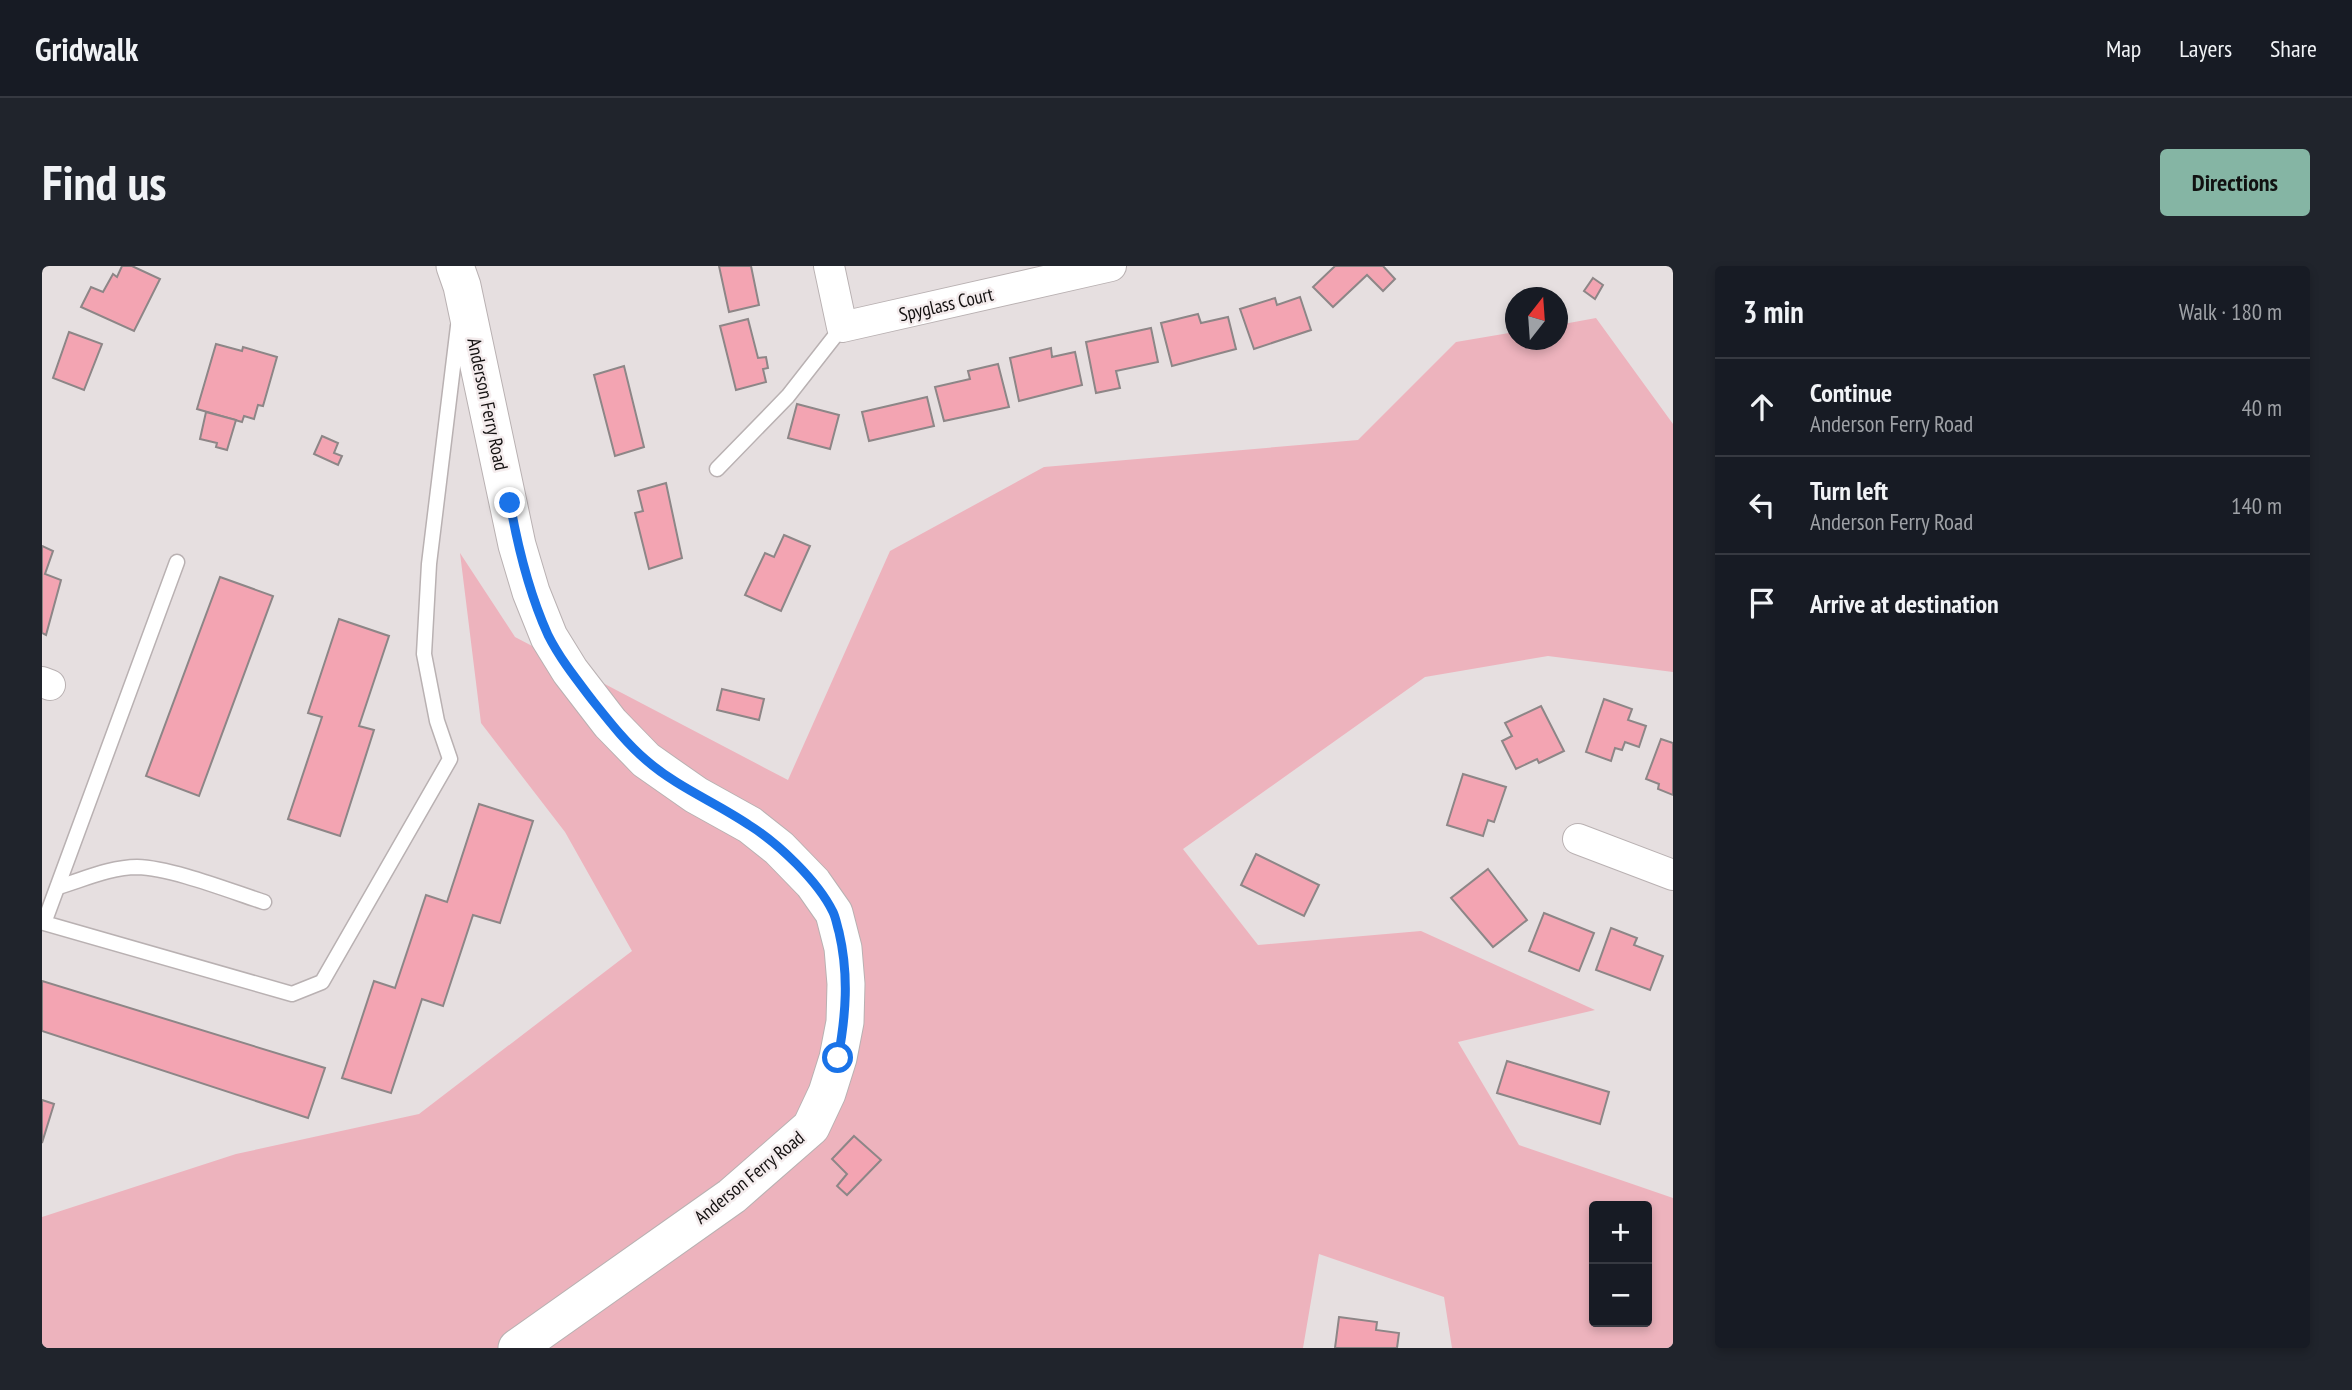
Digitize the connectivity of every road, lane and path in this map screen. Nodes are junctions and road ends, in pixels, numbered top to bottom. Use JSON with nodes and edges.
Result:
{"nodes":[{"id":1,"x":828,"y":266,"type":"edge"},
{"id":2,"x":1111,"y":266,"type":"edge"},
{"id":3,"x":459,"y":276,"type":"edge"},
{"id":4,"x":842,"y":327,"type":"junction"},
{"id":5,"x":717,"y":469,"type":"dead end"},
{"id":6,"x":177,"y":562,"type":"dead end"},
{"id":7,"x":1578,"y":839,"type":"dead end"},
{"id":8,"x":1673,"y":875,"type":"edge"},
{"id":9,"x":58,"y":887,"type":"junction"},
{"id":10,"x":264,"y":902,"type":"dead end"},
{"id":11,"x":517,"y":1348,"type":"edge"}],
"edges":[{"from":1,"to":4,"type":"street"},
{"from":2,"to":4,"type":"street","name":"Spyglass Court"},
{"from":3,"to":9,"type":"lane"},
{"from":3,"to":11,"type":"street","name":"Anderson Ferry Road"},
{"from":4,"to":5,"type":"lane"},
{"from":6,"to":9,"type":"lane"},
{"from":7,"to":8,"type":"street"},
{"from":9,"to":10,"type":"lane"}]}
